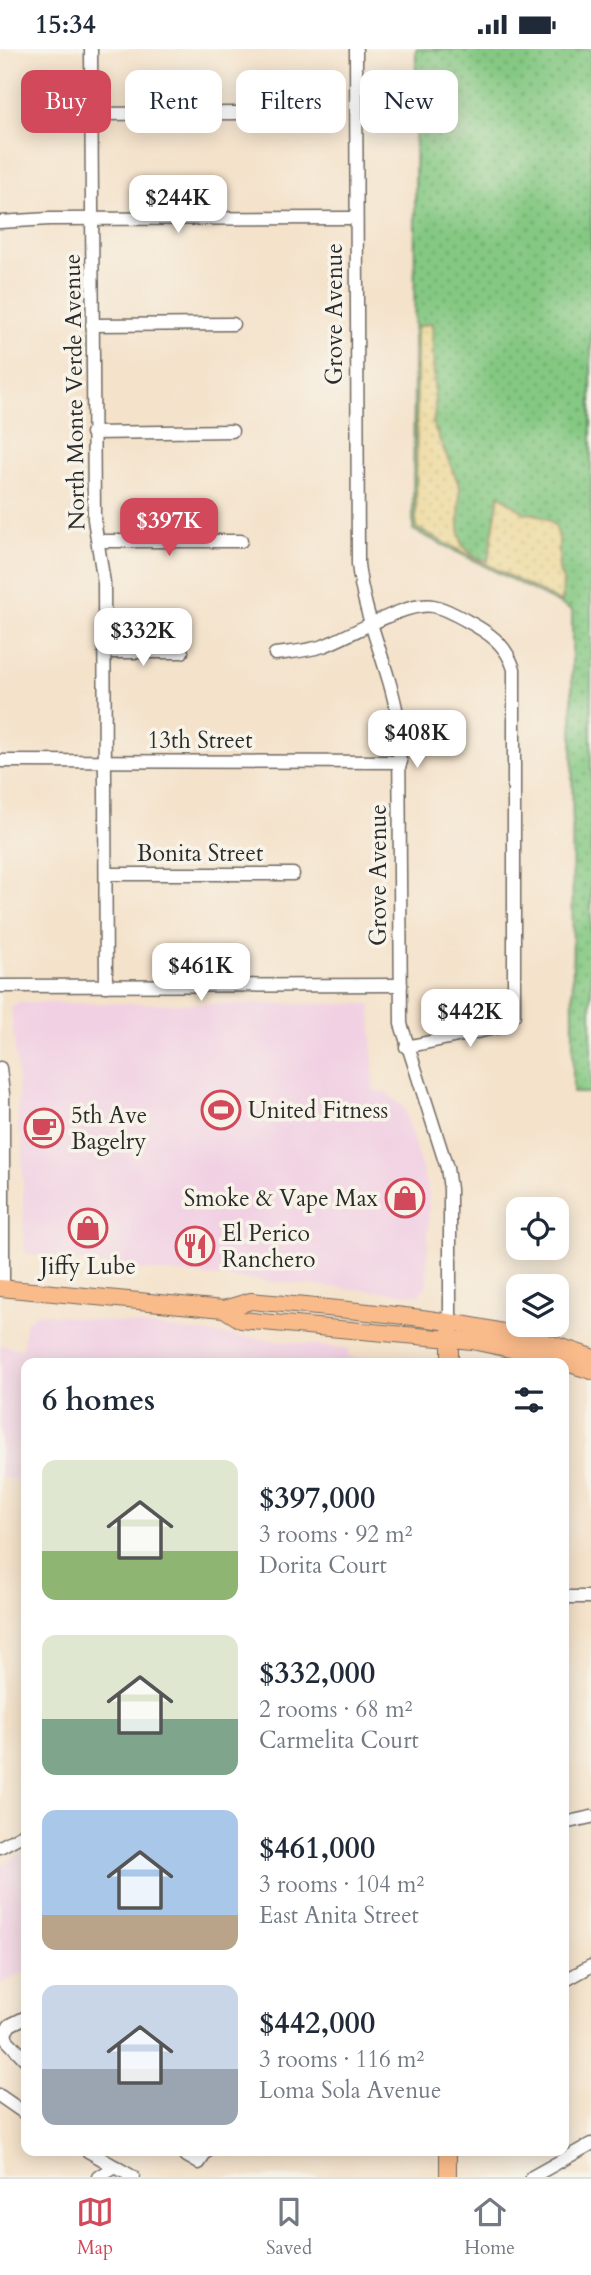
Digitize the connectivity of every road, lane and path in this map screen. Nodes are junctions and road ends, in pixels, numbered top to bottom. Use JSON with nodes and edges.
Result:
{"nodes":[{"id":1,"x":91,"y":49,"type":"edge"},
{"id":2,"x":356,"y":49,"type":"edge"},
{"id":3,"x":91,"y":70,"type":"edge"},
{"id":4,"x":236,"y":113,"type":"edge"},
{"id":5,"x":111,"y":114,"type":"edge"},
{"id":6,"x":91,"y":133,"type":"edge"},
{"id":7,"x":356,"y":218,"type":"junction"},
{"id":8,"x":92,"y":219,"type":"junction"},
{"id":9,"x":0,"y":222,"type":"edge"},
{"id":10,"x":233,"y":324,"type":"dead end"},
{"id":11,"x":92,"y":325,"type":"junction"},
{"id":12,"x":232,"y":431,"type":"dead end"},
{"id":13,"x":92,"y":433,"type":"junction"},
{"id":14,"x":98,"y":541,"type":"junction"},
{"id":15,"x":241,"y":541,"type":"dead end"},
{"id":16,"x":371,"y":626,"type":"junction"},
{"id":17,"x":105,"y":652,"type":"junction"},
{"id":18,"x":182,"y":652,"type":"dead end"},
{"id":19,"x":275,"y":654,"type":"dead end"},
{"id":20,"x":0,"y":761,"type":"edge"},
{"id":21,"x":105,"y":761,"type":"junction"},
{"id":22,"x":401,"y":762,"type":"junction"},
{"id":23,"x":106,"y":874,"type":"junction"},
{"id":24,"x":293,"y":874,"type":"dead end"},
{"id":25,"x":401,"y":985,"type":"junction"},
{"id":26,"x":0,"y":986,"type":"edge"},
{"id":27,"x":106,"y":986,"type":"junction"},
{"id":28,"x":407,"y":1047,"type":"junction"},
{"id":29,"x":0,"y":1068,"type":"edge"},
{"id":30,"x":2,"y":1288,"type":"edge"},
{"id":31,"x":224,"y":1309,"type":"junction"},
{"id":32,"x":450,"y":1321,"type":"junction"},
{"id":33,"x":450,"y":1339,"type":"junction"},
{"id":34,"x":450,"y":1358,"type":"edge"},
{"id":35,"x":590,"y":1358,"type":"edge"},
{"id":36,"x":569,"y":1597,"type":"edge"},
{"id":37,"x":591,"y":1598,"type":"edge"},
{"id":38,"x":591,"y":1817,"type":"edge"},
{"id":39,"x":569,"y":1822,"type":"edge"},
{"id":40,"x":21,"y":1836,"type":"edge"},
{"id":41,"x":0,"y":1847,"type":"edge"},
{"id":42,"x":591,"y":1966,"type":"edge"},
{"id":43,"x":569,"y":1978,"type":"edge"},
{"id":44,"x":21,"y":2020,"type":"edge"},
{"id":45,"x":21,"y":2055,"type":"edge"},
{"id":46,"x":0,"y":2097,"type":"edge"},
{"id":47,"x":21,"y":2111,"type":"edge"},
{"id":48,"x":591,"y":2144,"type":"edge"},
{"id":49,"x":97,"y":2156,"type":"edge"},
{"id":50,"x":187,"y":2156,"type":"edge"},
{"id":51,"x":204,"y":2156,"type":"edge"},
{"id":52,"x":448,"y":2156,"type":"edge"},
{"id":53,"x":116,"y":2167,"type":"junction"},
{"id":54,"x":98,"y":2177,"type":"edge"},
{"id":55,"x":133,"y":2177,"type":"edge"},
{"id":56,"x":448,"y":2177,"type":"edge"},
{"id":57,"x":533,"y":2177,"type":"edge"}],
"edges":[{"from":1,"to":3,"type":"street","name":"North Monte Verde Avenue"},
{"from":2,"to":7,"type":"street","name":"Grove Avenue"},
{"from":4,"to":5,"type":"street"},
{"from":6,"to":8,"type":"street","name":"North Monte Verde Avenue"},
{"from":7,"to":8,"type":"street"},
{"from":7,"to":16,"type":"street","name":"Grove Avenue"},
{"from":8,"to":9,"type":"street"},
{"from":8,"to":11,"type":"street","name":"North Monte Verde Avenue"},
{"from":10,"to":11,"type":"street"},
{"from":11,"to":13,"type":"street","name":"North Monte Verde Avenue"},
{"from":12,"to":13,"type":"street"},
{"from":13,"to":14,"type":"street","name":"North Monte Verde Avenue"},
{"from":14,"to":15,"type":"street"},
{"from":14,"to":17,"type":"street","name":"North Monte Verde Avenue"},
{"from":16,"to":19,"type":"street"},
{"from":16,"to":22,"type":"street","name":"Grove Avenue"},
{"from":16,"to":28,"type":"street"},
{"from":17,"to":18,"type":"street"},
{"from":17,"to":21,"type":"street","name":"North Monte Verde Avenue"},
{"from":20,"to":21,"type":"street","name":"13th Street"},
{"from":21,"to":22,"type":"street","name":"13th Street"},
{"from":21,"to":23,"type":"street","name":"North Monte Verde Avenue"},
{"from":22,"to":25,"type":"street","name":"Grove Avenue"},
{"from":23,"to":24,"type":"street","name":"Bonita Street"},
{"from":23,"to":27,"type":"street","name":"North Monte Verde Avenue"},
{"from":25,"to":27,"type":"street"},
{"from":25,"to":28,"type":"street","name":"Grove Avenue"},
{"from":26,"to":27,"type":"street"},
{"from":28,"to":32,"type":"street","name":"Grove Avenue"},
{"from":29,"to":30,"type":"street"},
{"from":30,"to":31,"type":"main road"},
{"from":31,"to":32,"type":"main road"},
{"from":31,"to":33,"type":"main road"},
{"from":32,"to":33,"type":"main road","name":"Grove Avenue"},
{"from":32,"to":35,"type":"main road"},
{"from":33,"to":34,"type":"main road","name":"Grove Avenue"},
{"from":33,"to":35,"type":"main road"},
{"from":36,"to":37,"type":"street"},
{"from":38,"to":39,"type":"street"},
{"from":40,"to":41,"type":"street"},
{"from":42,"to":43,"type":"street"},
{"from":44,"to":45,"type":"street"},
{"from":46,"to":47,"type":"street"},
{"from":48,"to":57,"type":"street"},
{"from":49,"to":53,"type":"street"},
{"from":50,"to":51,"type":"street"},
{"from":52,"to":56,"type":"main road"},
{"from":53,"to":54,"type":"street"},
{"from":53,"to":55,"type":"street"}]}
